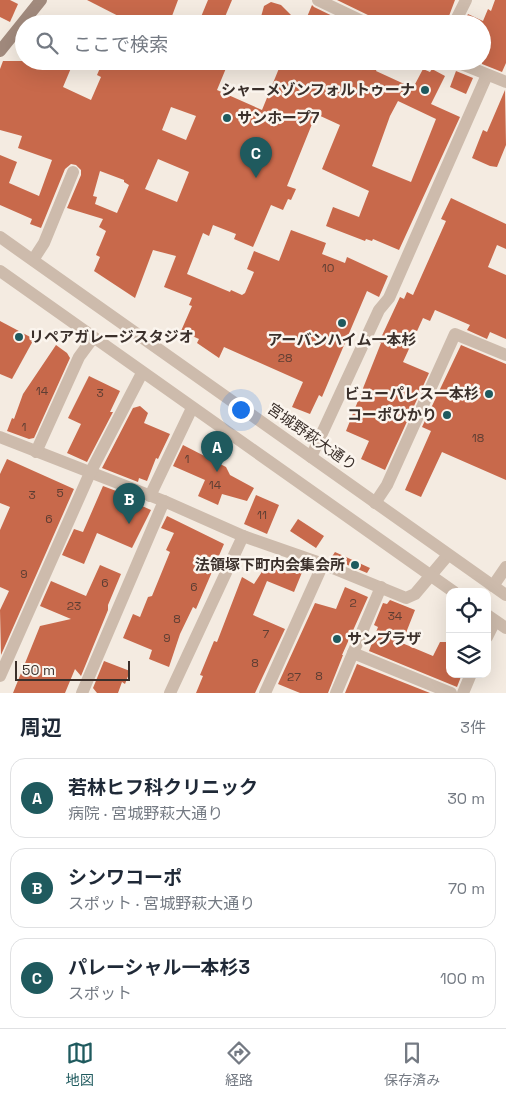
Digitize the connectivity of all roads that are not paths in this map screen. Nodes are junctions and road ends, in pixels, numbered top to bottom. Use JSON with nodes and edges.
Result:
{"nodes":[{"id":1,"x":41,"y":0,"type":"edge"},
{"id":2,"x":318,"y":0,"type":"edge"},
{"id":3,"x":466,"y":0,"type":"edge"},
{"id":4,"x":29,"y":15,"type":"edge"},
{"id":5,"x":349,"y":15,"type":"edge"},
{"id":6,"x":458,"y":15,"type":"edge"},
{"id":7,"x":15,"y":32,"type":"edge"},
{"id":8,"x":0,"y":51,"type":"edge"},
{"id":9,"x":475,"y":70,"type":"edge"},
{"id":10,"x":487,"y":75,"type":"junction"},
{"id":11,"x":506,"y":82,"type":"edge"},
{"id":12,"x":74,"y":172,"type":"dead end"},
{"id":13,"x":0,"y":237,"type":"edge"},
{"id":14,"x":33,"y":260,"type":"junction"},
{"id":15,"x":0,"y":271,"type":"edge"},
{"id":16,"x":93,"y":338,"type":"junction"},
{"id":17,"x":506,"y":355,"type":"edge"},
{"id":18,"x":142,"y":373,"type":"junction"},
{"id":19,"x":192,"y":408,"type":"junction"},
{"id":20,"x":1,"y":439,"type":"edge"},
{"id":21,"x":36,"y":452,"type":"junction"},
{"id":22,"x":311,"y":457,"type":"junction"},
{"id":23,"x":90,"y":473,"type":"junction"},
{"id":24,"x":150,"y":496,"type":"junction"},
{"id":25,"x":164,"y":501,"type":"junction"},
{"id":26,"x":375,"y":503,"type":"junction"},
{"id":27,"x":243,"y":536,"type":"junction"},
{"id":28,"x":448,"y":554,"type":"junction"},
{"id":29,"x":323,"y":564,"type":"junction"},
{"id":30,"x":506,"y":566,"type":"edge"},
{"id":31,"x":432,"y":576,"type":"junction"},
{"id":32,"x":493,"y":586,"type":"junction"},
{"id":33,"x":381,"y":587,"type":"junction"},
{"id":34,"x":448,"y":588,"type":"edge"},
{"id":35,"x":506,"y":595,"type":"edge"},
{"id":36,"x":496,"y":621,"type":"edge"},
{"id":37,"x":489,"y":633,"type":"edge"},
{"id":38,"x":353,"y":653,"type":"junction"},
{"id":39,"x":0,"y":676,"type":"edge"},
{"id":40,"x":469,"y":678,"type":"edge"},
{"id":41,"x":82,"y":693,"type":"edge"},
{"id":42,"x":170,"y":693,"type":"edge"},
{"id":43,"x":265,"y":693,"type":"edge"},
{"id":44,"x":336,"y":693,"type":"edge"},
{"id":45,"x":451,"y":693,"type":"edge"},
{"id":46,"x":463,"y":693,"type":"edge"}],
"edges":[{"from":1,"to":4,"type":"main road"},
{"from":2,"to":5,"type":"street"},
{"from":3,"to":6,"type":"street"},
{"from":7,"to":8,"type":"main road"},
{"from":9,"to":10,"type":"street"},
{"from":10,"to":11,"type":"street"},
{"from":10,"to":22,"type":"street"},
{"from":12,"to":14,"type":"street"},
{"from":13,"to":14,"type":"street","name":"宮城野萩大通り"},
{"from":14,"to":22,"type":"street","name":"宮城野萩大通り"},
{"from":15,"to":16,"type":"street"},
{"from":16,"to":18,"type":"street"},
{"from":16,"to":21,"type":"street"},
{"from":17,"to":26,"type":"street"},
{"from":18,"to":19,"type":"street"},
{"from":18,"to":23,"type":"street"},
{"from":19,"to":24,"type":"street"},
{"from":19,"to":31,"type":"street"},
{"from":20,"to":21,"type":"street"},
{"from":21,"to":23,"type":"street"},
{"from":22,"to":26,"type":"street","name":"宮城野萩大通り"},
{"from":23,"to":24,"type":"street"},
{"from":23,"to":39,"type":"street"},
{"from":24,"to":25,"type":"street"},
{"from":25,"to":27,"type":"street"},
{"from":25,"to":41,"type":"street"},
{"from":26,"to":28,"type":"street","name":"宮城野萩大通り"},
{"from":27,"to":29,"type":"street"},
{"from":27,"to":42,"type":"street"},
{"from":28,"to":31,"type":"street"},
{"from":28,"to":32,"type":"street","name":"宮城野萩大通り"},
{"from":29,"to":33,"type":"street"},
{"from":29,"to":43,"type":"street"},
{"from":30,"to":32,"type":"street"},
{"from":31,"to":33,"type":"street"},
{"from":31,"to":34,"type":"street"},
{"from":32,"to":35,"type":"street","name":"宮城野萩大通り"},
{"from":33,"to":38,"type":"street"},
{"from":36,"to":37,"type":"street"},
{"from":38,"to":44,"type":"street"},
{"from":38,"to":45,"type":"street"},
{"from":40,"to":46,"type":"street"}]}
